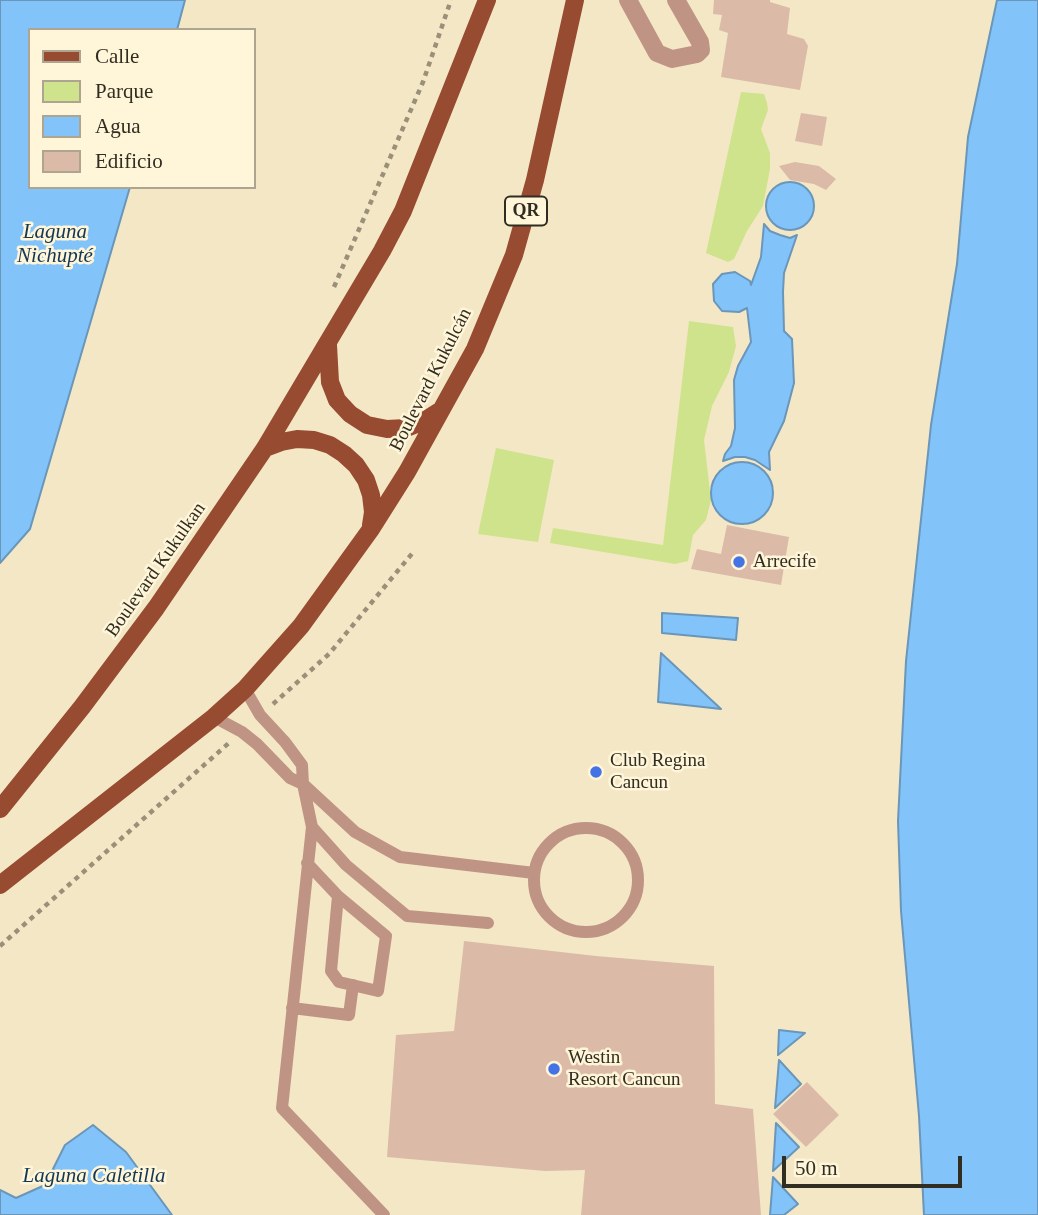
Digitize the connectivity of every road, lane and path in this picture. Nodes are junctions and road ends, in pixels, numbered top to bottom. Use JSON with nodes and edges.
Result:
{"nodes":[{"id":1,"x":451,"y":0,"type":"edge"},
{"id":2,"x":487,"y":0,"type":"edge"},
{"id":3,"x":575,"y":0,"type":"edge"},
{"id":4,"x":628,"y":0,"type":"edge"},
{"id":5,"x":676,"y":0,"type":"edge"},
{"id":6,"x":331,"y":294,"type":"dead end"},
{"id":7,"x":328,"y":342,"type":"junction"},
{"id":8,"x":442,"y":410,"type":"junction"},
{"id":9,"x":265,"y":448,"type":"junction"},
{"id":10,"x":371,"y":529,"type":"junction"},
{"id":11,"x":415,"y":550,"type":"dead end"},
{"id":12,"x":245,"y":689,"type":"junction"},
{"id":13,"x":260,"y":715,"type":"junction"},
{"id":14,"x":214,"y":717,"type":"junction"},
{"id":15,"x":242,"y":732,"type":"junction"},
{"id":16,"x":303,"y":784,"type":"junction"},
{"id":17,"x":0,"y":808,"type":"edge"},
{"id":18,"x":312,"y":827,"type":"junction"},
{"id":19,"x":307,"y":863,"type":"junction"},
{"id":20,"x":534,"y":873,"type":"junction"},
{"id":21,"x":0,"y":885,"type":"edge"},
{"id":22,"x":338,"y":896,"type":"junction"},
{"id":23,"x":488,"y":923,"type":"dead end"},
{"id":24,"x":0,"y":946,"type":"edge"},
{"id":25,"x":353,"y":985,"type":"junction"},
{"id":26,"x":292,"y":1008,"type":"junction"},
{"id":27,"x":384,"y":1215,"type":"edge"}],
"edges":[{"from":1,"to":6,"type":"path"},
{"from":2,"to":7,"type":"main road"},
{"from":3,"to":8,"type":"main road","name":"Boulevard Kukulcán","number":"QR"},
{"from":4,"to":5,"type":"street"},
{"from":7,"to":8,"type":"main road"},
{"from":7,"to":9,"type":"main road","name":"Boulevard Kukulkan"},
{"from":8,"to":10,"type":"main road","name":"Boulevard Kukulcán","number":"QR"},
{"from":9,"to":10,"type":"main road"},
{"from":9,"to":17,"type":"main road","name":"Boulevard Kukulkan"},
{"from":10,"to":12,"type":"main road"},
{"from":11,"to":13,"type":"path"},
{"from":12,"to":13,"type":"lane"},
{"from":12,"to":14,"type":"main road"},
{"from":13,"to":16,"type":"lane"},
{"from":14,"to":15,"type":"lane"},
{"from":14,"to":21,"type":"main road"},
{"from":15,"to":16,"type":"lane"},
{"from":15,"to":24,"type":"path"},
{"from":16,"to":18,"type":"lane"},
{"from":16,"to":20,"type":"lane"},
{"from":18,"to":19,"type":"lane"},
{"from":18,"to":23,"type":"lane"},
{"from":19,"to":22,"type":"lane"},
{"from":19,"to":26,"type":"lane"},
{"from":20,"to":20,"type":"lane"},
{"from":22,"to":25,"type":"lane"},
{"from":22,"to":25,"type":"lane"},
{"from":25,"to":26,"type":"lane"},
{"from":26,"to":27,"type":"lane"}]}
